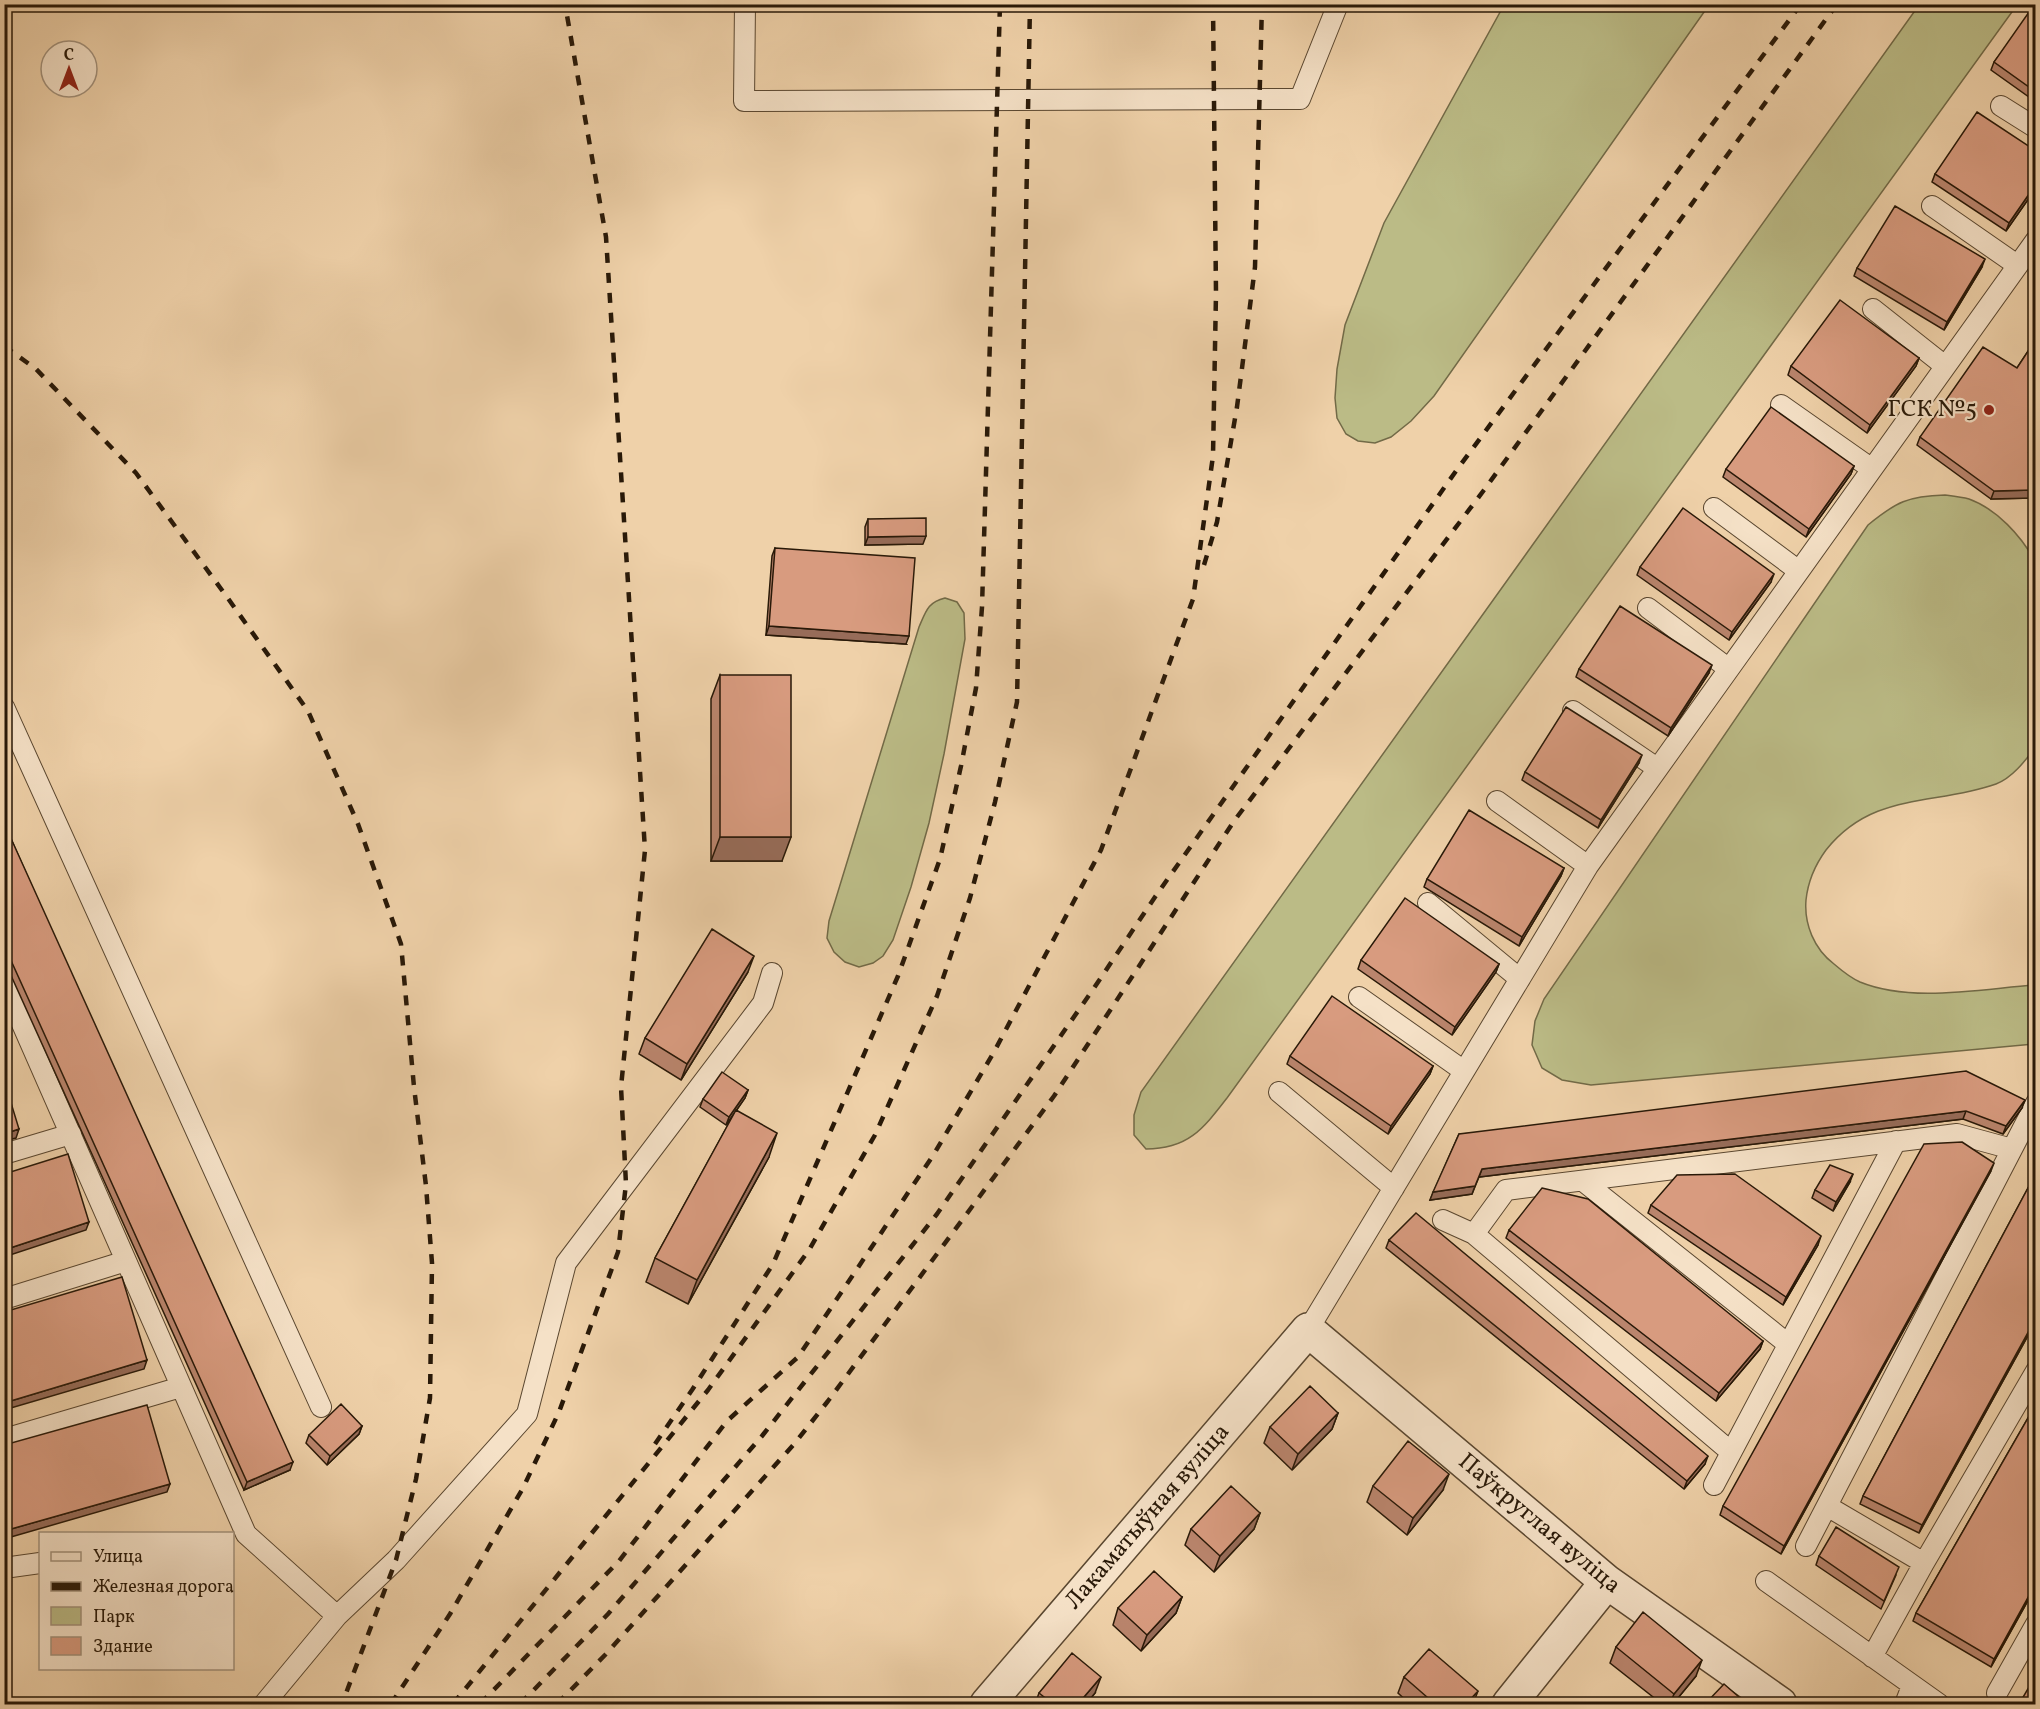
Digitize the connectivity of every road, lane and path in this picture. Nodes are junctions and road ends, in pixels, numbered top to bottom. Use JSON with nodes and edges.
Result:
{"nodes":[{"id":1,"x":745,"y":4,"type":"edge"},
{"id":2,"x":1338,"y":4,"type":"edge"},
{"id":3,"x":2001,"y":106,"type":"dead end"},
{"id":4,"x":2036,"y":128,"type":"edge"},
{"id":5,"x":1932,"y":206,"type":"dead end"},
{"id":6,"x":2036,"y":240,"type":"edge"},
{"id":7,"x":2017,"y":265,"type":"junction"},
{"id":8,"x":1873,"y":309,"type":"dead end"},
{"id":9,"x":1945,"y":366,"type":"junction"},
{"id":10,"x":1780,"y":405,"type":"dead end"},
{"id":11,"x":1872,"y":469,"type":"junction"},
{"id":12,"x":1714,"y":508,"type":"dead end"},
{"id":13,"x":1799,"y":570,"type":"junction"},
{"id":14,"x":1648,"y":608,"type":"dead end"},
{"id":15,"x":1729,"y":669,"type":"junction"},
{"id":16,"x":4,"y":707,"type":"edge"},
{"id":17,"x":1573,"y":711,"type":"edge"},
{"id":18,"x":1657,"y":768,"type":"junction"},
{"id":19,"x":1497,"y":801,"type":"dead end"},
{"id":20,"x":1588,"y":866,"type":"junction"},
{"id":21,"x":1428,"y":903,"type":"dead end"},
{"id":22,"x":772,"y":973,"type":"dead end"},
{"id":23,"x":1520,"y":979,"type":"junction"},
{"id":24,"x":4,"y":983,"type":"edge"},
{"id":25,"x":1359,"y":998,"type":"dead end"},
{"id":26,"x":13,"y":1023,"type":"edge"},
{"id":27,"x":1464,"y":1071,"type":"junction"},
{"id":28,"x":1279,"y":1092,"type":"dead end"},
{"id":29,"x":2036,"y":1103,"type":"edge"},
{"id":30,"x":70,"y":1134,"type":"junction"},
{"id":31,"x":1896,"y":1142,"type":"junction"},
{"id":32,"x":2012,"y":1149,"type":"junction"},
{"id":33,"x":4,"y":1154,"type":"edge"},
{"id":34,"x":1583,"y":1180,"type":"junction"},
{"id":35,"x":1394,"y":1188,"type":"junction"},
{"id":36,"x":1443,"y":1220,"type":"dead end"},
{"id":37,"x":1474,"y":1234,"type":"junction"},
{"id":38,"x":126,"y":1261,"type":"junction"},
{"id":39,"x":4,"y":1299,"type":"edge"},
{"id":40,"x":1308,"y":1330,"type":"junction"},
{"id":41,"x":1788,"y":1344,"type":"junction"},
{"id":42,"x":2036,"y":1371,"type":"edge"},
{"id":43,"x":181,"y":1387,"type":"junction"},
{"id":44,"x":321,"y":1407,"type":"dead end"},
{"id":45,"x":4,"y":1439,"type":"edge"},
{"id":46,"x":1731,"y":1452,"type":"junction"},
{"id":47,"x":1714,"y":1485,"type":"dead end"},
{"id":48,"x":1827,"y":1506,"type":"junction"},
{"id":49,"x":239,"y":1535,"type":"edge"},
{"id":50,"x":1806,"y":1546,"type":"dead end"},
{"id":51,"x":39,"y":1563,"type":"edge"},
{"id":52,"x":1924,"y":1563,"type":"junction"},
{"id":53,"x":4,"y":1568,"type":"edge"},
{"id":54,"x":1766,"y":1581,"type":"dead end"},
{"id":55,"x":1606,"y":1582,"type":"junction"},
{"id":56,"x":337,"y":1616,"type":"junction"},
{"id":57,"x":2036,"y":1624,"type":"edge"},
{"id":58,"x":1872,"y":1657,"type":"junction"},
{"id":59,"x":1912,"y":1686,"type":"junction"},
{"id":60,"x":1997,"y":1693,"type":"dead end"},
{"id":61,"x":264,"y":1704,"type":"edge"},
{"id":62,"x":987,"y":1704,"type":"edge"},
{"id":63,"x":1509,"y":1704,"type":"edge"},
{"id":64,"x":1780,"y":1704,"type":"edge"},
{"id":65,"x":1905,"y":1704,"type":"edge"},
{"id":66,"x":1939,"y":1704,"type":"edge"}],
"edges":[{"from":1,"to":2,"type":"lane"},
{"from":3,"to":4,"type":"lane"},
{"from":5,"to":7,"type":"lane"},
{"from":6,"to":7,"type":"lane"},
{"from":7,"to":9,"type":"lane"},
{"from":8,"to":9,"type":"lane"},
{"from":9,"to":11,"type":"lane"},
{"from":10,"to":11,"type":"lane"},
{"from":11,"to":13,"type":"lane"},
{"from":12,"to":13,"type":"lane"},
{"from":13,"to":15,"type":"lane"},
{"from":14,"to":15,"type":"lane"},
{"from":15,"to":18,"type":"lane"},
{"from":16,"to":44,"type":"lane"},
{"from":17,"to":18,"type":"lane"},
{"from":18,"to":20,"type":"lane"},
{"from":19,"to":20,"type":"lane"},
{"from":20,"to":23,"type":"lane"},
{"from":21,"to":23,"type":"lane"},
{"from":22,"to":56,"type":"lane"},
{"from":23,"to":27,"type":"lane"},
{"from":24,"to":26,"type":"lane"},
{"from":25,"to":27,"type":"lane"},
{"from":26,"to":30,"type":"lane"},
{"from":27,"to":35,"type":"lane"},
{"from":28,"to":35,"type":"lane"},
{"from":29,"to":32,"type":"lane"},
{"from":30,"to":33,"type":"lane"},
{"from":30,"to":38,"type":"lane"},
{"from":31,"to":32,"type":"lane"},
{"from":31,"to":34,"type":"lane"},
{"from":31,"to":41,"type":"lane"},
{"from":32,"to":48,"type":"lane"},
{"from":34,"to":37,"type":"lane"},
{"from":34,"to":41,"type":"lane"},
{"from":35,"to":40,"type":"lane"},
{"from":36,"to":37,"type":"lane"},
{"from":37,"to":46,"type":"lane"},
{"from":38,"to":39,"type":"lane"},
{"from":38,"to":43,"type":"lane"},
{"from":40,"to":55,"type":"street","name":"Паўкруглая вуліца"},
{"from":40,"to":62,"type":"street","name":"Лакаматыўная вуліца"},
{"from":41,"to":46,"type":"lane"},
{"from":42,"to":52,"type":"lane"},
{"from":43,"to":45,"type":"lane"},
{"from":43,"to":49,"type":"lane"},
{"from":46,"to":47,"type":"lane"},
{"from":48,"to":50,"type":"lane"},
{"from":48,"to":52,"type":"lane"},
{"from":49,"to":56,"type":"lane"},
{"from":51,"to":53,"type":"lane"},
{"from":52,"to":58,"type":"lane"},
{"from":54,"to":58,"type":"lane"},
{"from":55,"to":63,"type":"street"},
{"from":55,"to":64,"type":"street","name":"Паўкруглая вуліца"},
{"from":56,"to":61,"type":"lane"},
{"from":57,"to":60,"type":"lane"},
{"from":58,"to":59,"type":"lane"},
{"from":59,"to":65,"type":"lane"},
{"from":59,"to":66,"type":"lane"}]}
